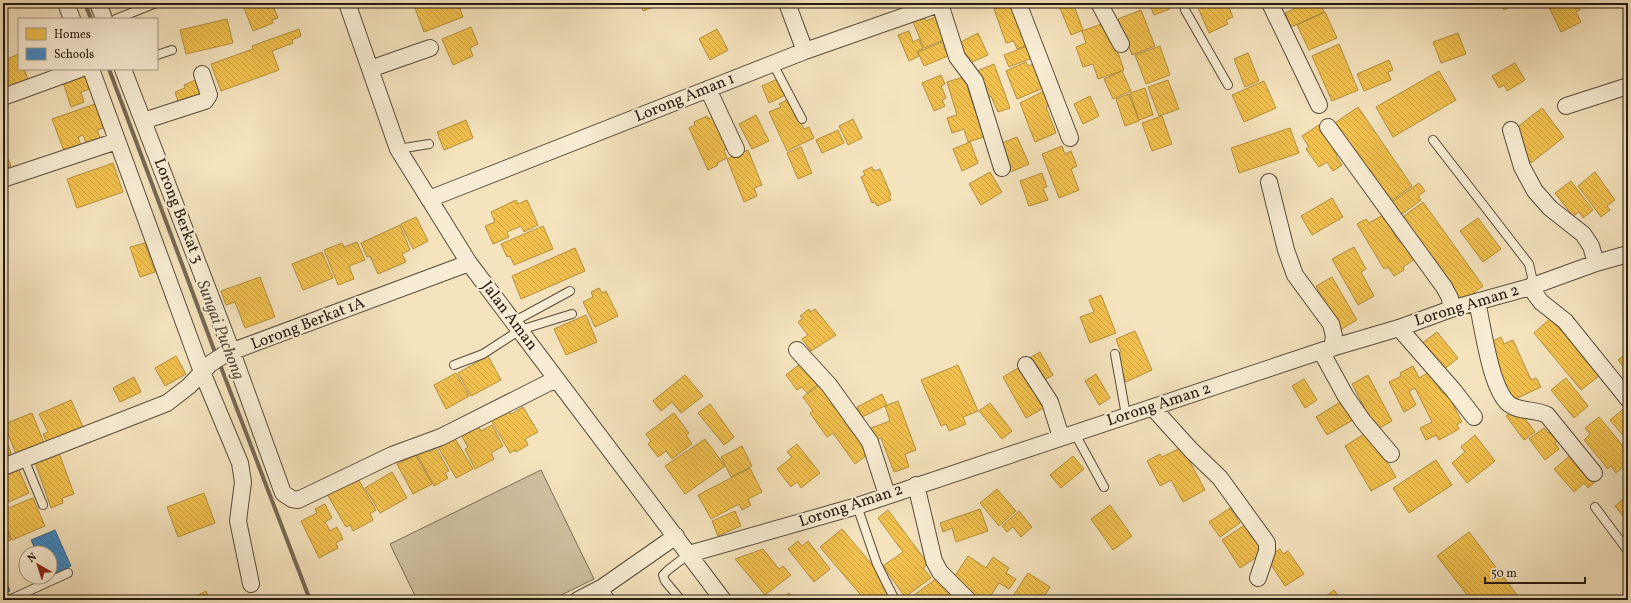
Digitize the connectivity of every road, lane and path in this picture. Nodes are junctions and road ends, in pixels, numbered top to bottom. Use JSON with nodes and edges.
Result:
{"nodes":[{"id":1,"x":66,"y":3,"type":"edge"},
{"id":2,"x":98,"y":3,"type":"edge"},
{"id":3,"x":156,"y":3,"type":"edge"},
{"id":4,"x":347,"y":3,"type":"edge"},
{"id":5,"x":787,"y":3,"type":"edge"},
{"id":6,"x":941,"y":3,"type":"edge"},
{"id":7,"x":1018,"y":3,"type":"edge"},
{"id":8,"x":1099,"y":3,"type":"edge"},
{"id":9,"x":1184,"y":3,"type":"edge"},
{"id":10,"x":1270,"y":3,"type":"edge"},
{"id":11,"x":72,"y":18,"type":"edge"},
{"id":12,"x":104,"y":18,"type":"edge"},
{"id":13,"x":118,"y":18,"type":"edge"},
{"id":14,"x":1121,"y":44,"type":"dead end"},
{"id":15,"x":430,"y":48,"type":"dead end"},
{"id":16,"x":172,"y":50,"type":"dead end"},
{"id":17,"x":805,"y":51,"type":"junction"},
{"id":18,"x":158,"y":55,"type":"edge"},
{"id":19,"x":773,"y":64,"type":"junction"},
{"id":20,"x":370,"y":69,"type":"junction"},
{"id":21,"x":77,"y":70,"type":"edge"},
{"id":22,"x":91,"y":70,"type":"edge"},
{"id":23,"x":123,"y":70,"type":"edge"},
{"id":24,"x":202,"y":74,"type":"dead end"},
{"id":25,"x":1228,"y":85,"type":"dead end"},
{"id":26,"x":1628,"y":86,"type":"edge"},
{"id":27,"x":708,"y":89,"type":"junction"},
{"id":28,"x":3,"y":97,"type":"edge"},
{"id":29,"x":1319,"y":105,"type":"dead end"},
{"id":30,"x":1566,"y":106,"type":"dead end"},
{"id":31,"x":802,"y":118,"type":"dead end"},
{"id":32,"x":143,"y":121,"type":"junction"},
{"id":33,"x":1328,"y":128,"type":"dead end"},
{"id":34,"x":1511,"y":130,"type":"dead end"},
{"id":35,"x":1070,"y":138,"type":"dead end"},
{"id":36,"x":1433,"y":140,"type":"dead end"},
{"id":37,"x":117,"y":141,"type":"junction"},
{"id":38,"x":429,"y":144,"type":"dead end"},
{"id":39,"x":398,"y":149,"type":"junction"},
{"id":40,"x":736,"y":149,"type":"dead end"},
{"id":41,"x":1002,"y":168,"type":"dead end"},
{"id":42,"x":3,"y":179,"type":"edge"},
{"id":43,"x":1269,"y":182,"type":"dead end"},
{"id":44,"x":429,"y":199,"type":"junction"},
{"id":45,"x":1628,"y":254,"type":"edge"},
{"id":46,"x":469,"y":263,"type":"junction"},
{"id":47,"x":1596,"y":263,"type":"junction"},
{"id":48,"x":1530,"y":288,"type":"junction"},
{"id":49,"x":570,"y":291,"type":"dead end"},
{"id":50,"x":1477,"y":302,"type":"junction"},
{"id":51,"x":1452,"y":309,"type":"junction"},
{"id":52,"x":572,"y":314,"type":"dead end"},
{"id":53,"x":516,"y":326,"type":"junction"},
{"id":54,"x":1399,"y":328,"type":"junction"},
{"id":55,"x":1327,"y":349,"type":"junction"},
{"id":56,"x":797,"y":350,"type":"dead end"},
{"id":57,"x":229,"y":353,"type":"junction"},
{"id":58,"x":1115,"y":354,"type":"dead end"},
{"id":59,"x":454,"y":365,"type":"dead end"},
{"id":60,"x":1026,"y":365,"type":"dead end"},
{"id":61,"x":206,"y":368,"type":"junction"},
{"id":62,"x":556,"y":379,"type":"junction"},
{"id":63,"x":1628,"y":399,"type":"edge"},
{"id":64,"x":1153,"y":408,"type":"junction"},
{"id":65,"x":1126,"y":415,"type":"junction"},
{"id":66,"x":1474,"y":416,"type":"dead end"},
{"id":67,"x":1068,"y":435,"type":"junction"},
{"id":68,"x":1391,"y":454,"type":"dead end"},
{"id":69,"x":24,"y":459,"type":"junction"},
{"id":70,"x":3,"y":467,"type":"edge"},
{"id":71,"x":1594,"y":473,"type":"dead end"},
{"id":72,"x":916,"y":485,"type":"junction"},
{"id":73,"x":1104,"y":487,"type":"dead end"},
{"id":74,"x":887,"y":495,"type":"junction"},
{"id":75,"x":43,"y":505,"type":"dead end"},
{"id":76,"x":857,"y":506,"type":"junction"},
{"id":77,"x":1595,"y":507,"type":"dead end"},
{"id":78,"x":676,"y":536,"type":"junction"},
{"id":79,"x":1628,"y":551,"type":"edge"},
{"id":80,"x":689,"y":554,"type":"junction"},
{"id":81,"x":68,"y":573,"type":"dead end"},
{"id":82,"x":1258,"y":578,"type":"dead end"},
{"id":83,"x":251,"y":584,"type":"dead end"},
{"id":84,"x":607,"y":593,"type":"edge"},
{"id":85,"x":9,"y":600,"type":"edge"},
{"id":86,"x":578,"y":600,"type":"edge"},
{"id":87,"x":682,"y":600,"type":"edge"},
{"id":88,"x":723,"y":600,"type":"edge"},
{"id":89,"x":895,"y":600,"type":"edge"},
{"id":90,"x":968,"y":600,"type":"edge"}],
"edges":[{"from":1,"to":11,"type":"street"},
{"from":2,"to":12,"type":"street"},
{"from":3,"to":13,"type":"lane"},
{"from":4,"to":20,"type":"street","name":"Jalan Aman"},
{"from":5,"to":17,"type":"street"},
{"from":6,"to":17,"type":"street","name":"Lorong Aman 1"},
{"from":6,"to":41,"type":"street"},
{"from":7,"to":35,"type":"street"},
{"from":8,"to":14,"type":"street"},
{"from":9,"to":25,"type":"lane"},
{"from":10,"to":29,"type":"street"},
{"from":15,"to":20,"type":"street"},
{"from":16,"to":18,"type":"lane"},
{"from":17,"to":19,"type":"street","name":"Lorong Aman 1"},
{"from":19,"to":27,"type":"street","name":"Lorong Aman 1"},
{"from":19,"to":31,"type":"lane"},
{"from":20,"to":39,"type":"street","name":"Jalan Aman"},
{"from":21,"to":28,"type":"street"},
{"from":22,"to":37,"type":"street"},
{"from":23,"to":32,"type":"street","name":"Lorong Berkat 3"},
{"from":24,"to":32,"type":"street"},
{"from":26,"to":30,"type":"street"},
{"from":27,"to":40,"type":"street"},
{"from":27,"to":44,"type":"street","name":"Lorong Aman 1"},
{"from":32,"to":57,"type":"street","name":"Lorong Berkat 3"},
{"from":33,"to":51,"type":"street"},
{"from":34,"to":47,"type":"street"},
{"from":36,"to":48,"type":"lane"},
{"from":37,"to":42,"type":"street"},
{"from":37,"to":61,"type":"street"},
{"from":38,"to":39,"type":"lane"},
{"from":39,"to":44,"type":"street","name":"Jalan Aman"},
{"from":43,"to":55,"type":"street"},
{"from":44,"to":46,"type":"street","name":"Jalan Aman"},
{"from":45,"to":47,"type":"street","name":"Lorong Aman 2"},
{"from":46,"to":53,"type":"street","name":"Jalan Aman"},
{"from":46,"to":57,"type":"street","name":"Lorong Berkat 1A"},
{"from":47,"to":48,"type":"street","name":"Lorong Aman 2"},
{"from":48,"to":50,"type":"street","name":"Lorong Aman 2"},
{"from":48,"to":63,"type":"street"},
{"from":49,"to":53,"type":"lane"},
{"from":50,"to":51,"type":"street","name":"Lorong Aman 2"},
{"from":50,"to":71,"type":"street"},
{"from":51,"to":54,"type":"street","name":"Lorong Aman 2"},
{"from":52,"to":53,"type":"lane"},
{"from":53,"to":59,"type":"lane"},
{"from":53,"to":62,"type":"street","name":"Jalan Aman"},
{"from":54,"to":55,"type":"street","name":"Lorong Aman 2"},
{"from":54,"to":66,"type":"street"},
{"from":55,"to":64,"type":"street","name":"Lorong Aman 2"},
{"from":55,"to":68,"type":"street"},
{"from":56,"to":74,"type":"street"},
{"from":57,"to":61,"type":"street","name":"Lorong Berkat 1A"},
{"from":57,"to":62,"type":"street","name":"Lorong Berkat 3"},
{"from":58,"to":65,"type":"lane"},
{"from":60,"to":67,"type":"street"},
{"from":61,"to":69,"type":"street","name":"Lorong Berkat 1A"},
{"from":61,"to":83,"type":"street"},
{"from":62,"to":78,"type":"street","name":"Jalan Aman"},
{"from":64,"to":65,"type":"street","name":"Lorong Aman 2"},
{"from":64,"to":82,"type":"street"},
{"from":65,"to":67,"type":"street","name":"Lorong Aman 2"},
{"from":67,"to":72,"type":"street","name":"Lorong Aman 2"},
{"from":67,"to":73,"type":"lane"},
{"from":69,"to":70,"type":"street","name":"Lorong Berkat 1A"},
{"from":69,"to":75,"type":"lane"},
{"from":72,"to":74,"type":"street","name":"Lorong Aman 2"},
{"from":72,"to":90,"type":"street"},
{"from":74,"to":76,"type":"street","name":"Lorong Aman 2"},
{"from":76,"to":80,"type":"street","name":"Lorong Aman 2"},
{"from":76,"to":89,"type":"lane"},
{"from":77,"to":79,"type":"lane"},
{"from":78,"to":80,"type":"street","name":"Jalan Aman"},
{"from":78,"to":84,"type":"street"},
{"from":80,"to":87,"type":"lane"},
{"from":80,"to":88,"type":"street","name":"Jalan Aman"},
{"from":81,"to":85,"type":"lane"},
{"from":84,"to":86,"type":"street"}]}
